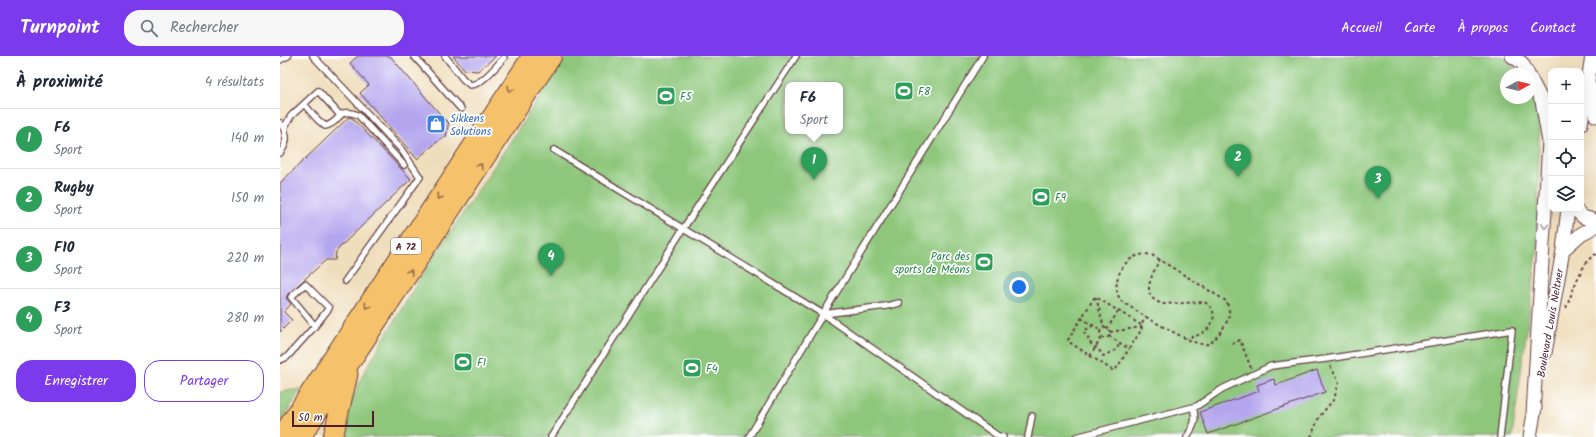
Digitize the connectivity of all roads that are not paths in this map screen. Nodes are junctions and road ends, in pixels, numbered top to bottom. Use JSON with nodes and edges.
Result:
{"nodes":[{"id":1,"x":288,"y":56,"type":"edge"},
{"id":2,"x":313,"y":56,"type":"edge"},
{"id":3,"x":414,"y":56,"type":"edge"},
{"id":4,"x":445,"y":56,"type":"edge"},
{"id":5,"x":532,"y":56,"type":"edge"},
{"id":6,"x":552,"y":56,"type":"edge"},
{"id":7,"x":796,"y":56,"type":"edge"},
{"id":8,"x":984,"y":56,"type":"edge"},
{"id":9,"x":1512,"y":56,"type":"edge"},
{"id":10,"x":1592,"y":56,"type":"edge"},
{"id":11,"x":504,"y":58,"type":"dead end"},
{"id":12,"x":280,"y":60,"type":"edge"},
{"id":13,"x":1525,"y":68,"type":"edge"},
{"id":14,"x":1589,"y":78,"type":"junction"},
{"id":15,"x":1536,"y":89,"type":"edge"},
{"id":16,"x":304,"y":104,"type":"junction"},
{"id":17,"x":1584,"y":107,"type":"edge"},
{"id":18,"x":461,"y":109,"type":"dead end"},
{"id":19,"x":340,"y":115,"type":"junction"},
{"id":20,"x":1596,"y":116,"type":"edge"},
{"id":21,"x":282,"y":125,"type":"edge"},
{"id":22,"x":554,"y":150,"type":"dead end"},
{"id":23,"x":280,"y":153,"type":"edge"},
{"id":24,"x":404,"y":165,"type":"dead end"},
{"id":25,"x":1568,"y":212,"type":"edge"},
{"id":26,"x":1578,"y":212,"type":"edge"},
{"id":27,"x":1596,"y":221,"type":"edge"},
{"id":28,"x":1596,"y":226,"type":"edge"},
{"id":29,"x":683,"y":229,"type":"junction"},
{"id":30,"x":1564,"y":250,"type":"junction"},
{"id":31,"x":346,"y":281,"type":"dead end"},
{"id":32,"x":899,"y":303,"type":"dead end"},
{"id":33,"x":823,"y":314,"type":"junction"},
{"id":34,"x":315,"y":326,"type":"junction"},
{"id":35,"x":280,"y":360,"type":"edge"},
{"id":36,"x":350,"y":363,"type":"junction"},
{"id":37,"x":1193,"y":407,"type":"junction"},
{"id":38,"x":1533,"y":414,"type":"junction"},
{"id":39,"x":1032,"y":416,"type":"dead end"},
{"id":40,"x":281,"y":437,"type":"edge"},
{"id":41,"x":302,"y":437,"type":"edge"},
{"id":42,"x":333,"y":437,"type":"edge"},
{"id":43,"x":551,"y":437,"type":"edge"},
{"id":44,"x":749,"y":437,"type":"edge"},
{"id":45,"x":1003,"y":437,"type":"edge"},
{"id":46,"x":1028,"y":437,"type":"edge"},
{"id":47,"x":1076,"y":437,"type":"edge"},
{"id":48,"x":1186,"y":437,"type":"edge"},
{"id":49,"x":1500,"y":437,"type":"edge"},
{"id":50,"x":1530,"y":437,"type":"edge"}],
"edges":[{"from":1,"to":12,"type":"lane"},
{"from":2,"to":31,"type":"lane"},
{"from":3,"to":18,"type":"lane"},
{"from":4,"to":11,"type":"lane"},
{"from":5,"to":40,"type":"highway","number":"A 72","one_way":true},
{"from":36,"to":6,"type":"highway","number":"A 72","one_way":true},
{"from":7,"to":29,"type":"lane"},
{"from":8,"to":33,"type":"lane"},
{"from":9,"to":13,"type":"street"},
{"from":10,"to":14,"type":"street"},
{"from":14,"to":17,"type":"street"},
{"from":14,"to":20,"type":"street"},
{"from":15,"to":38,"type":"street","one_way":true},
{"from":16,"to":19,"type":"lane"},
{"from":16,"to":19,"type":"lane"},
{"from":16,"to":21,"type":"lane"},
{"from":19,"to":24,"type":"lane"},
{"from":21,"to":23,"type":"lane"},
{"from":22,"to":29,"type":"lane"},
{"from":25,"to":30,"type":"street","name":"Boulevard Louis Neltner"},
{"from":26,"to":27,"type":"street"},
{"from":28,"to":30,"type":"street"},
{"from":29,"to":33,"type":"lane"},
{"from":29,"to":43,"type":"lane"},
{"from":30,"to":38,"type":"street","name":"Boulevard Louis Neltner"},
{"from":32,"to":33,"type":"lane"},
{"from":33,"to":44,"type":"lane"},
{"from":33,"to":45,"type":"lane"},
{"from":34,"to":34,"type":"lane"},
{"from":34,"to":35,"type":"lane"},
{"from":36,"to":41,"type":"highway","number":"A 72"},
{"from":36,"to":42,"type":"highway"},
{"from":37,"to":47,"type":"lane"},
{"from":37,"to":48,"type":"lane"},
{"from":37,"to":49,"type":"lane"},
{"from":38,"to":50,"type":"street","name":"Boulevard Louis Neltner"},
{"from":39,"to":46,"type":"lane"}]}
